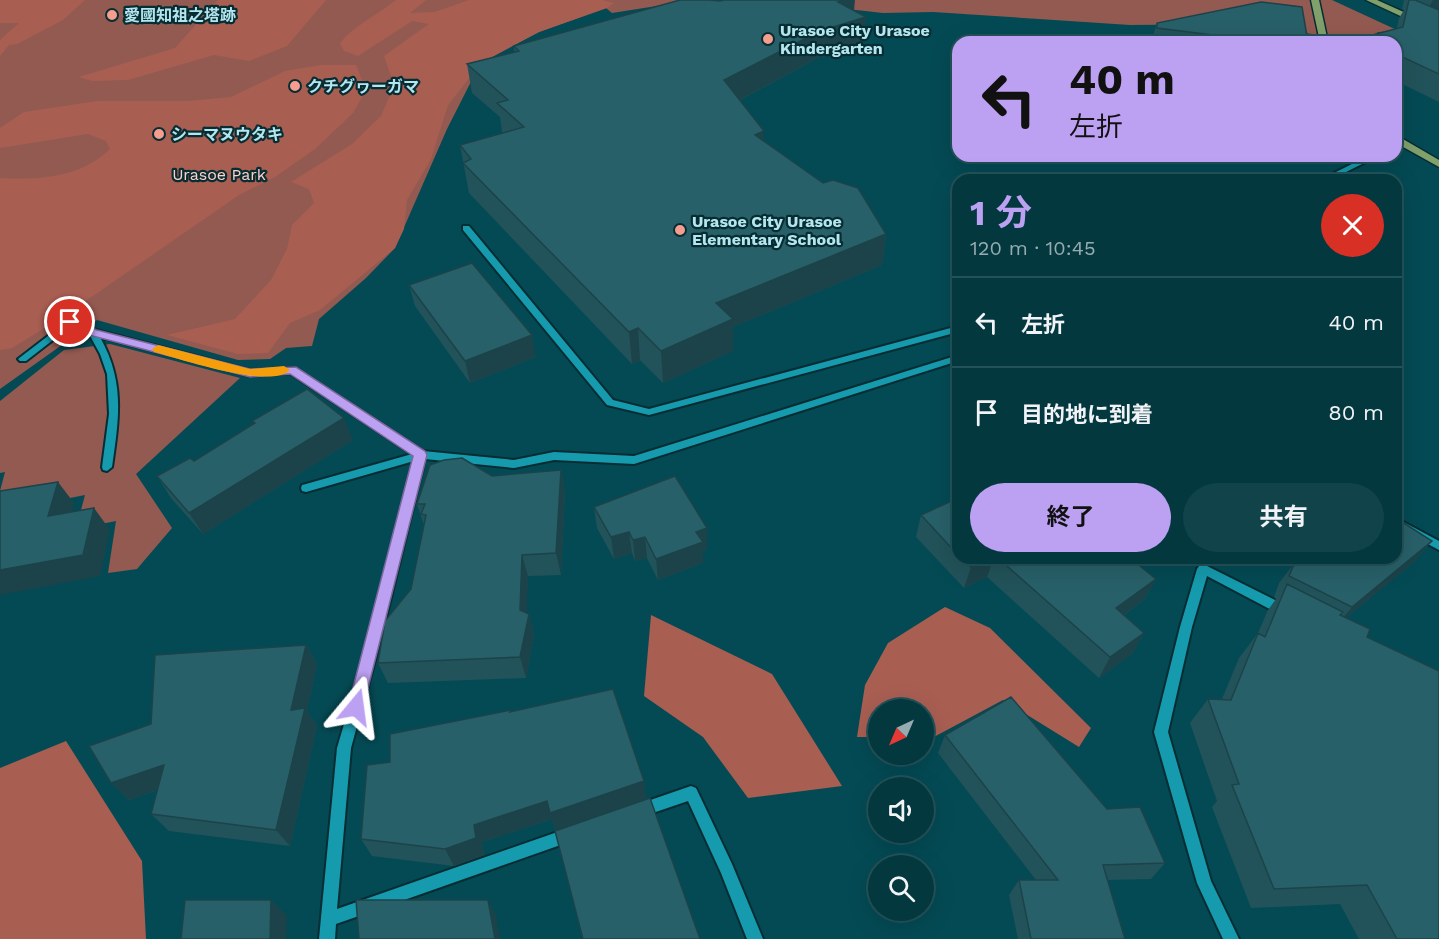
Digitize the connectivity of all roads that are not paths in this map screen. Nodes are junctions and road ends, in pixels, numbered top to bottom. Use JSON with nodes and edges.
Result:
{"nodes":[{"id":1,"x":1316,"y":0,"type":"edge"},
{"id":2,"x":1370,"y":0,"type":"edge"},
{"id":3,"x":1439,"y":20,"type":"edge"},
{"id":4,"x":1418,"y":22,"type":"junction"},
{"id":5,"x":1439,"y":31,"type":"edge"},
{"id":6,"x":1323,"y":36,"type":"edge"},
{"id":7,"x":1402,"y":144,"type":"edge"},
{"id":8,"x":1362,"y":162,"type":"edge"},
{"id":9,"x":1439,"y":164,"type":"edge"},
{"id":10,"x":1336,"y":174,"type":"edge"},
{"id":11,"x":466,"y":228,"type":"dead end"},
{"id":12,"x":952,"y":331,"type":"edge"},
{"id":13,"x":93,"y":332,"type":"junction"},
{"id":14,"x":23,"y":358,"type":"dead end"},
{"id":15,"x":952,"y":360,"type":"edge"},
{"id":16,"x":421,"y":455,"type":"junction"},
{"id":17,"x":107,"y":466,"type":"dead end"},
{"id":18,"x":306,"y":488,"type":"dead end"},
{"id":19,"x":1402,"y":525,"type":"edge"},
{"id":20,"x":1439,"y":546,"type":"edge"},
{"id":21,"x":1205,"y":564,"type":"edge"},
{"id":22,"x":1207,"y":564,"type":"edge"},
{"id":23,"x":1295,"y":616,"type":"edge"},
{"id":24,"x":623,"y":816,"type":"edge"},
{"id":25,"x":578,"y":832,"type":"edge"},
{"id":26,"x":329,"y":918,"type":"junction"},
{"id":27,"x":327,"y":939,"type":"edge"},
{"id":28,"x":755,"y":939,"type":"edge"},
{"id":29,"x":1231,"y":939,"type":"edge"}],
"edges":[{"from":1,"to":6,"type":"main road"},
{"from":2,"to":4,"type":"main road"},
{"from":3,"to":4,"type":"street"},
{"from":4,"to":5,"type":"main road"},
{"from":7,"to":9,"type":"main road"},
{"from":8,"to":10,"type":"street"},
{"from":11,"to":12,"type":"street"},
{"from":13,"to":14,"type":"street"},
{"from":13,"to":16,"type":"street"},
{"from":13,"to":17,"type":"street"},
{"from":15,"to":16,"type":"street"},
{"from":16,"to":18,"type":"street"},
{"from":16,"to":26,"type":"street"},
{"from":19,"to":20,"type":"street"},
{"from":21,"to":29,"type":"street"},
{"from":22,"to":23,"type":"street"},
{"from":24,"to":28,"type":"street"},
{"from":25,"to":26,"type":"street"},
{"from":26,"to":27,"type":"street"}]}
